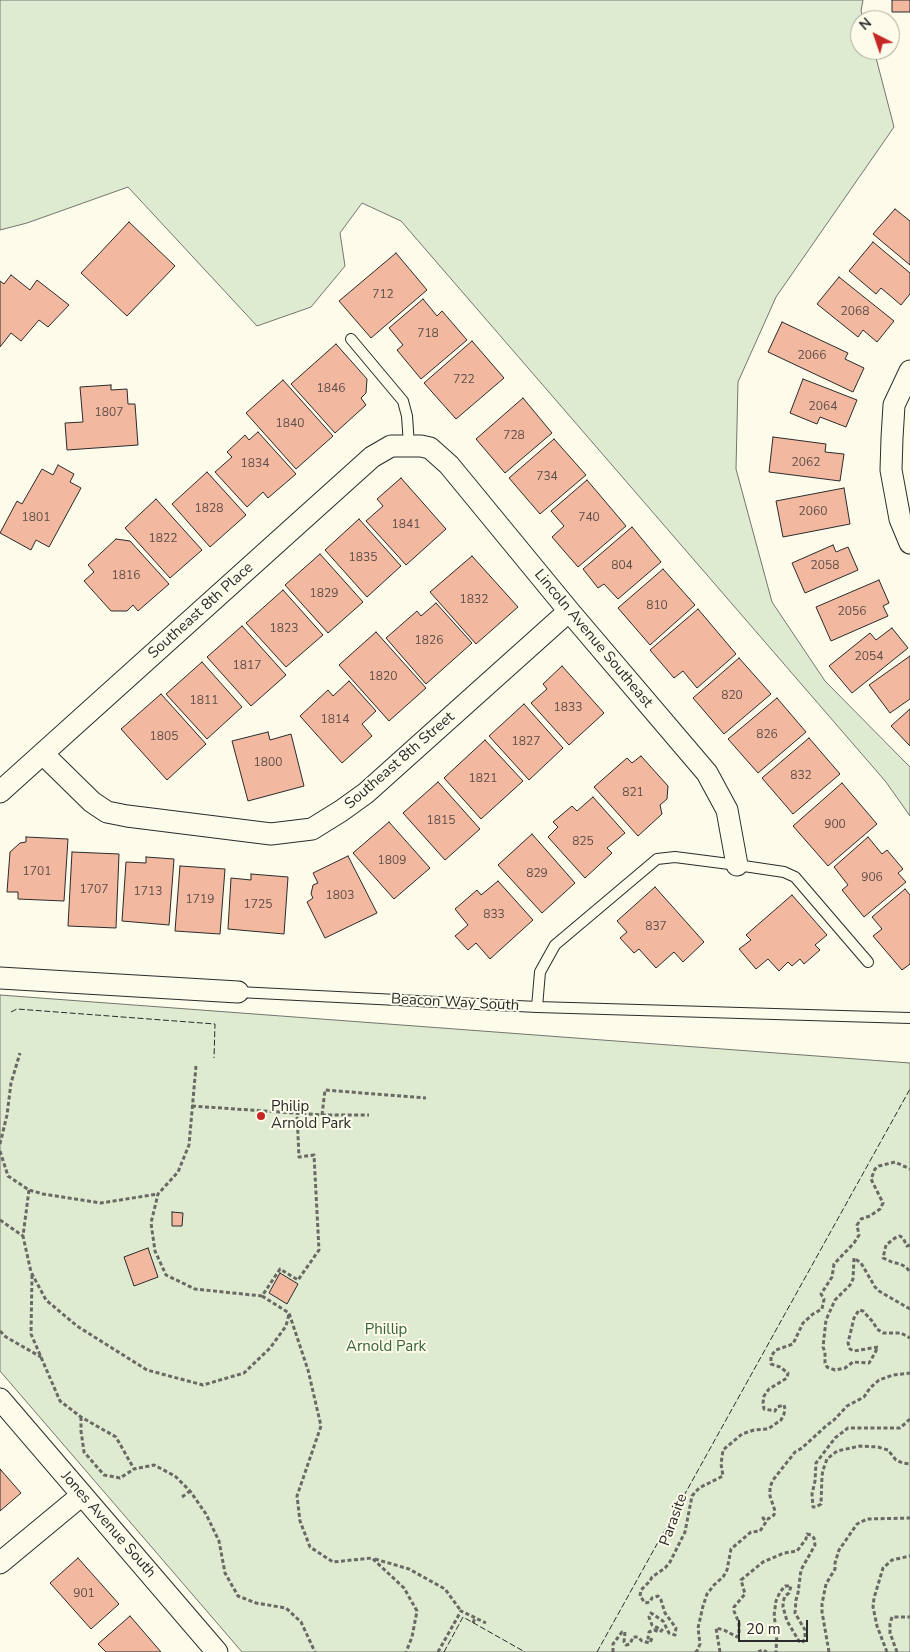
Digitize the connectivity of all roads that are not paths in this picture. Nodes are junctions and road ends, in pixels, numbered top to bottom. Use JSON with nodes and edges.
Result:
{"nodes":[{"id":1,"x":351,"y":340,"type":"dead end"},
{"id":2,"x":910,"y":371,"type":"edge"},
{"id":3,"x":408,"y":445,"type":"junction"},
{"id":4,"x":910,"y":543,"type":"edge"},
{"id":5,"x":569,"y":611,"type":"junction"},
{"id":6,"x":43,"y":754,"type":"junction"},
{"id":7,"x":0,"y":792,"type":"edge"},
{"id":8,"x":737,"y":865,"type":"junction"},
{"id":9,"x":868,"y":962,"type":"dead end"},
{"id":10,"x":0,"y":978,"type":"edge"},
{"id":11,"x":238,"y":992,"type":"joint"},
{"id":12,"x":537,"y":1007,"type":"junction"},
{"id":13,"x":910,"y":1018,"type":"edge"},
{"id":14,"x":0,"y":1398,"type":"edge"},
{"id":15,"x":82,"y":1496,"type":"junction"},
{"id":16,"x":0,"y":1563,"type":"edge"},
{"id":17,"x":217,"y":1652,"type":"edge"}],
"edges":[{"from":1,"to":3,"type":"lane"},
{"from":2,"to":4,"type":"street"},
{"from":3,"to":5,"type":"street","name":"Lincoln Avenue Southeast"},
{"from":3,"to":6,"type":"street","name":"Southeast 8th Place"},
{"from":5,"to":6,"type":"street","name":"Southeast 8th Street"},
{"from":5,"to":8,"type":"street","name":"Lincoln Avenue Southeast"},
{"from":6,"to":7,"type":"street","name":"Southeast 8th Place"},
{"from":8,"to":9,"type":"lane"},
{"from":8,"to":12,"type":"lane"},
{"from":10,"to":11,"type":"street","name":"Beacon Way South"},
{"from":11,"to":12,"type":"lane","name":"Beacon Way South"},
{"from":12,"to":13,"type":"lane","name":"Beacon Way South"},
{"from":14,"to":15,"type":"street","name":"Jones Avenue South"},
{"from":15,"to":16,"type":"street"},
{"from":15,"to":17,"type":"street","name":"Jones Avenue South"}]}
